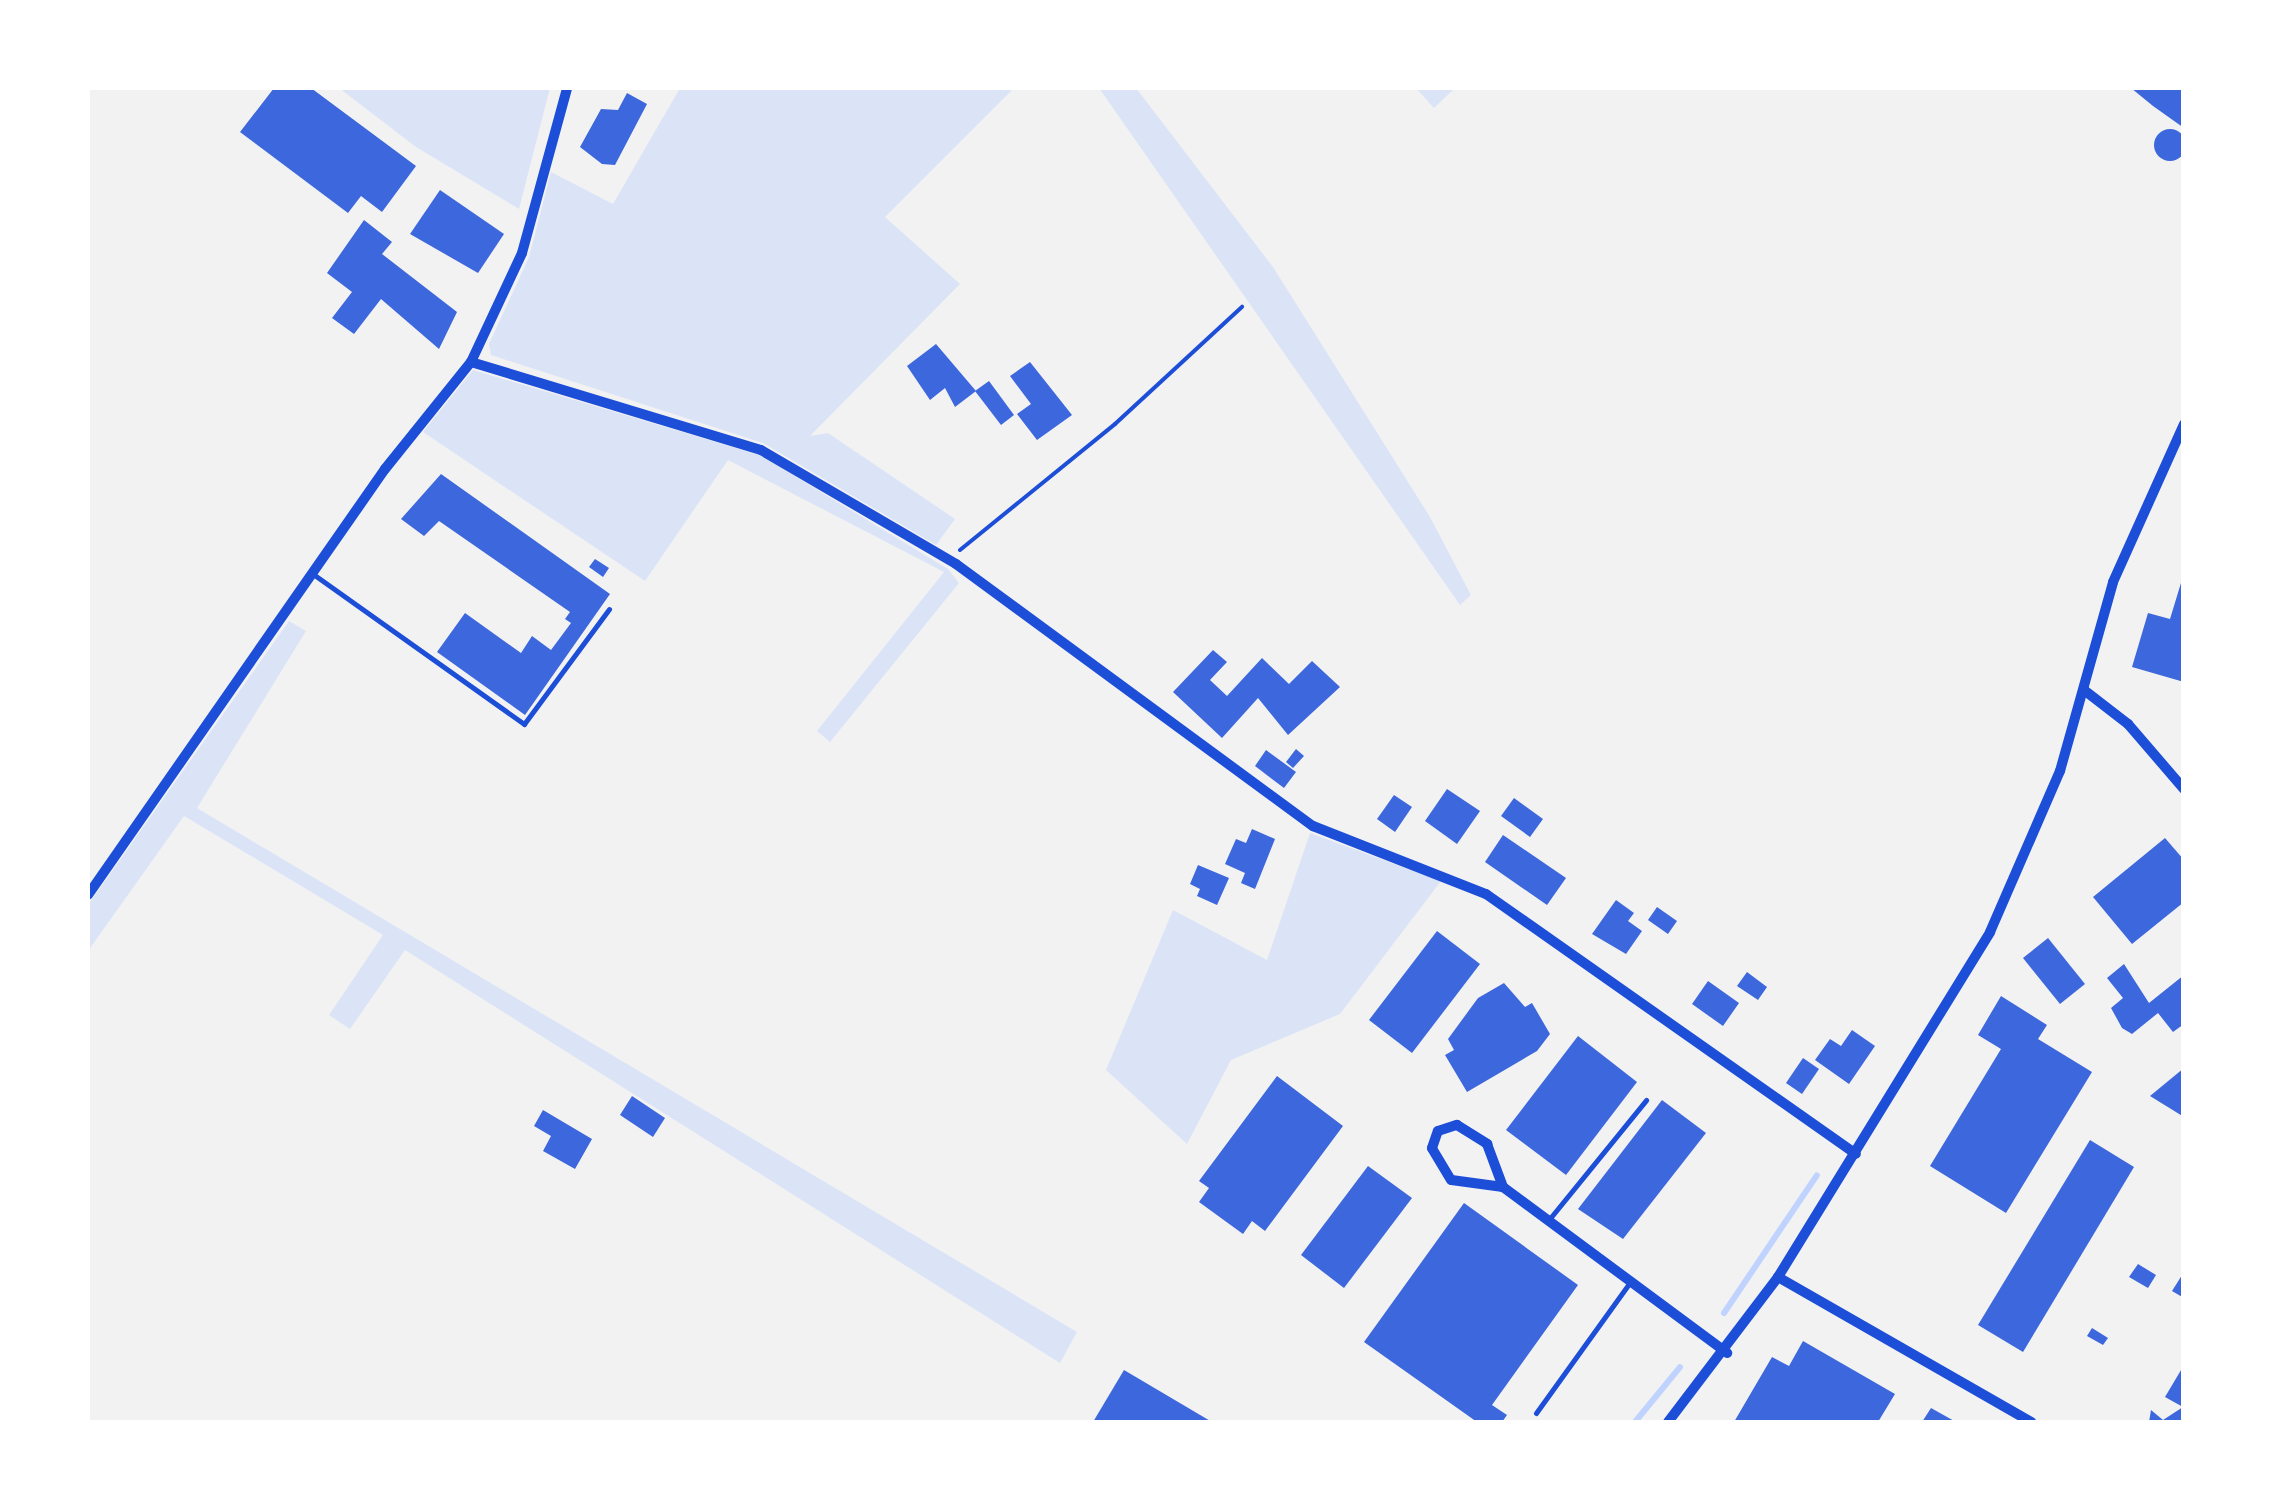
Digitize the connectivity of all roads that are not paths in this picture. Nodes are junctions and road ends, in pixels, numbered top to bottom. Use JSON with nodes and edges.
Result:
{"nodes":[{"id":1,"x":566,"y":88,"type":"edge"},
{"id":2,"x":470,"y":362,"type":"junction"},
{"id":3,"x":2184,"y":424,"type":"edge"},
{"id":4,"x":312,"y":574,"type":"junction"},
{"id":5,"x":609,"y":608,"type":"dead end"},
{"id":6,"x":2084,"y":690,"type":"junction"},
{"id":7,"x":2184,"y":789,"type":"edge"},
{"id":8,"x":88,"y":895,"type":"edge"},
{"id":9,"x":1646,"y":1100,"type":"dead end"},
{"id":10,"x":1856,"y":1154,"type":"junction"},
{"id":11,"x":1503,"y":1187,"type":"junction"},
{"id":12,"x":1550,"y":1217,"type":"junction"},
{"id":13,"x":1778,"y":1277,"type":"junction"},
{"id":14,"x":1632,"y":1280,"type":"junction"},
{"id":15,"x":1726,"y":1353,"type":"junction"},
{"id":16,"x":1536,"y":1413,"type":"dead end"},
{"id":17,"x":1668,"y":1422,"type":"edge"},
{"id":18,"x":2031,"y":1422,"type":"edge"}],
"edges":[{"from":1,"to":2,"type":"street"},
{"from":2,"to":4,"type":"street"},
{"from":2,"to":10,"type":"street"},
{"from":3,"to":6,"type":"street"},
{"from":4,"to":5,"type":"lane"},
{"from":4,"to":8,"type":"street"},
{"from":6,"to":7,"type":"street"},
{"from":6,"to":10,"type":"street"},
{"from":9,"to":12,"type":"lane"},
{"from":10,"to":13,"type":"street"},
{"from":11,"to":11,"type":"street"},
{"from":11,"to":12,"type":"street"},
{"from":12,"to":14,"type":"street"},
{"from":13,"to":15,"type":"street"},
{"from":13,"to":18,"type":"street"},
{"from":14,"to":15,"type":"street"},
{"from":14,"to":16,"type":"lane"},
{"from":15,"to":17,"type":"street"}]}
